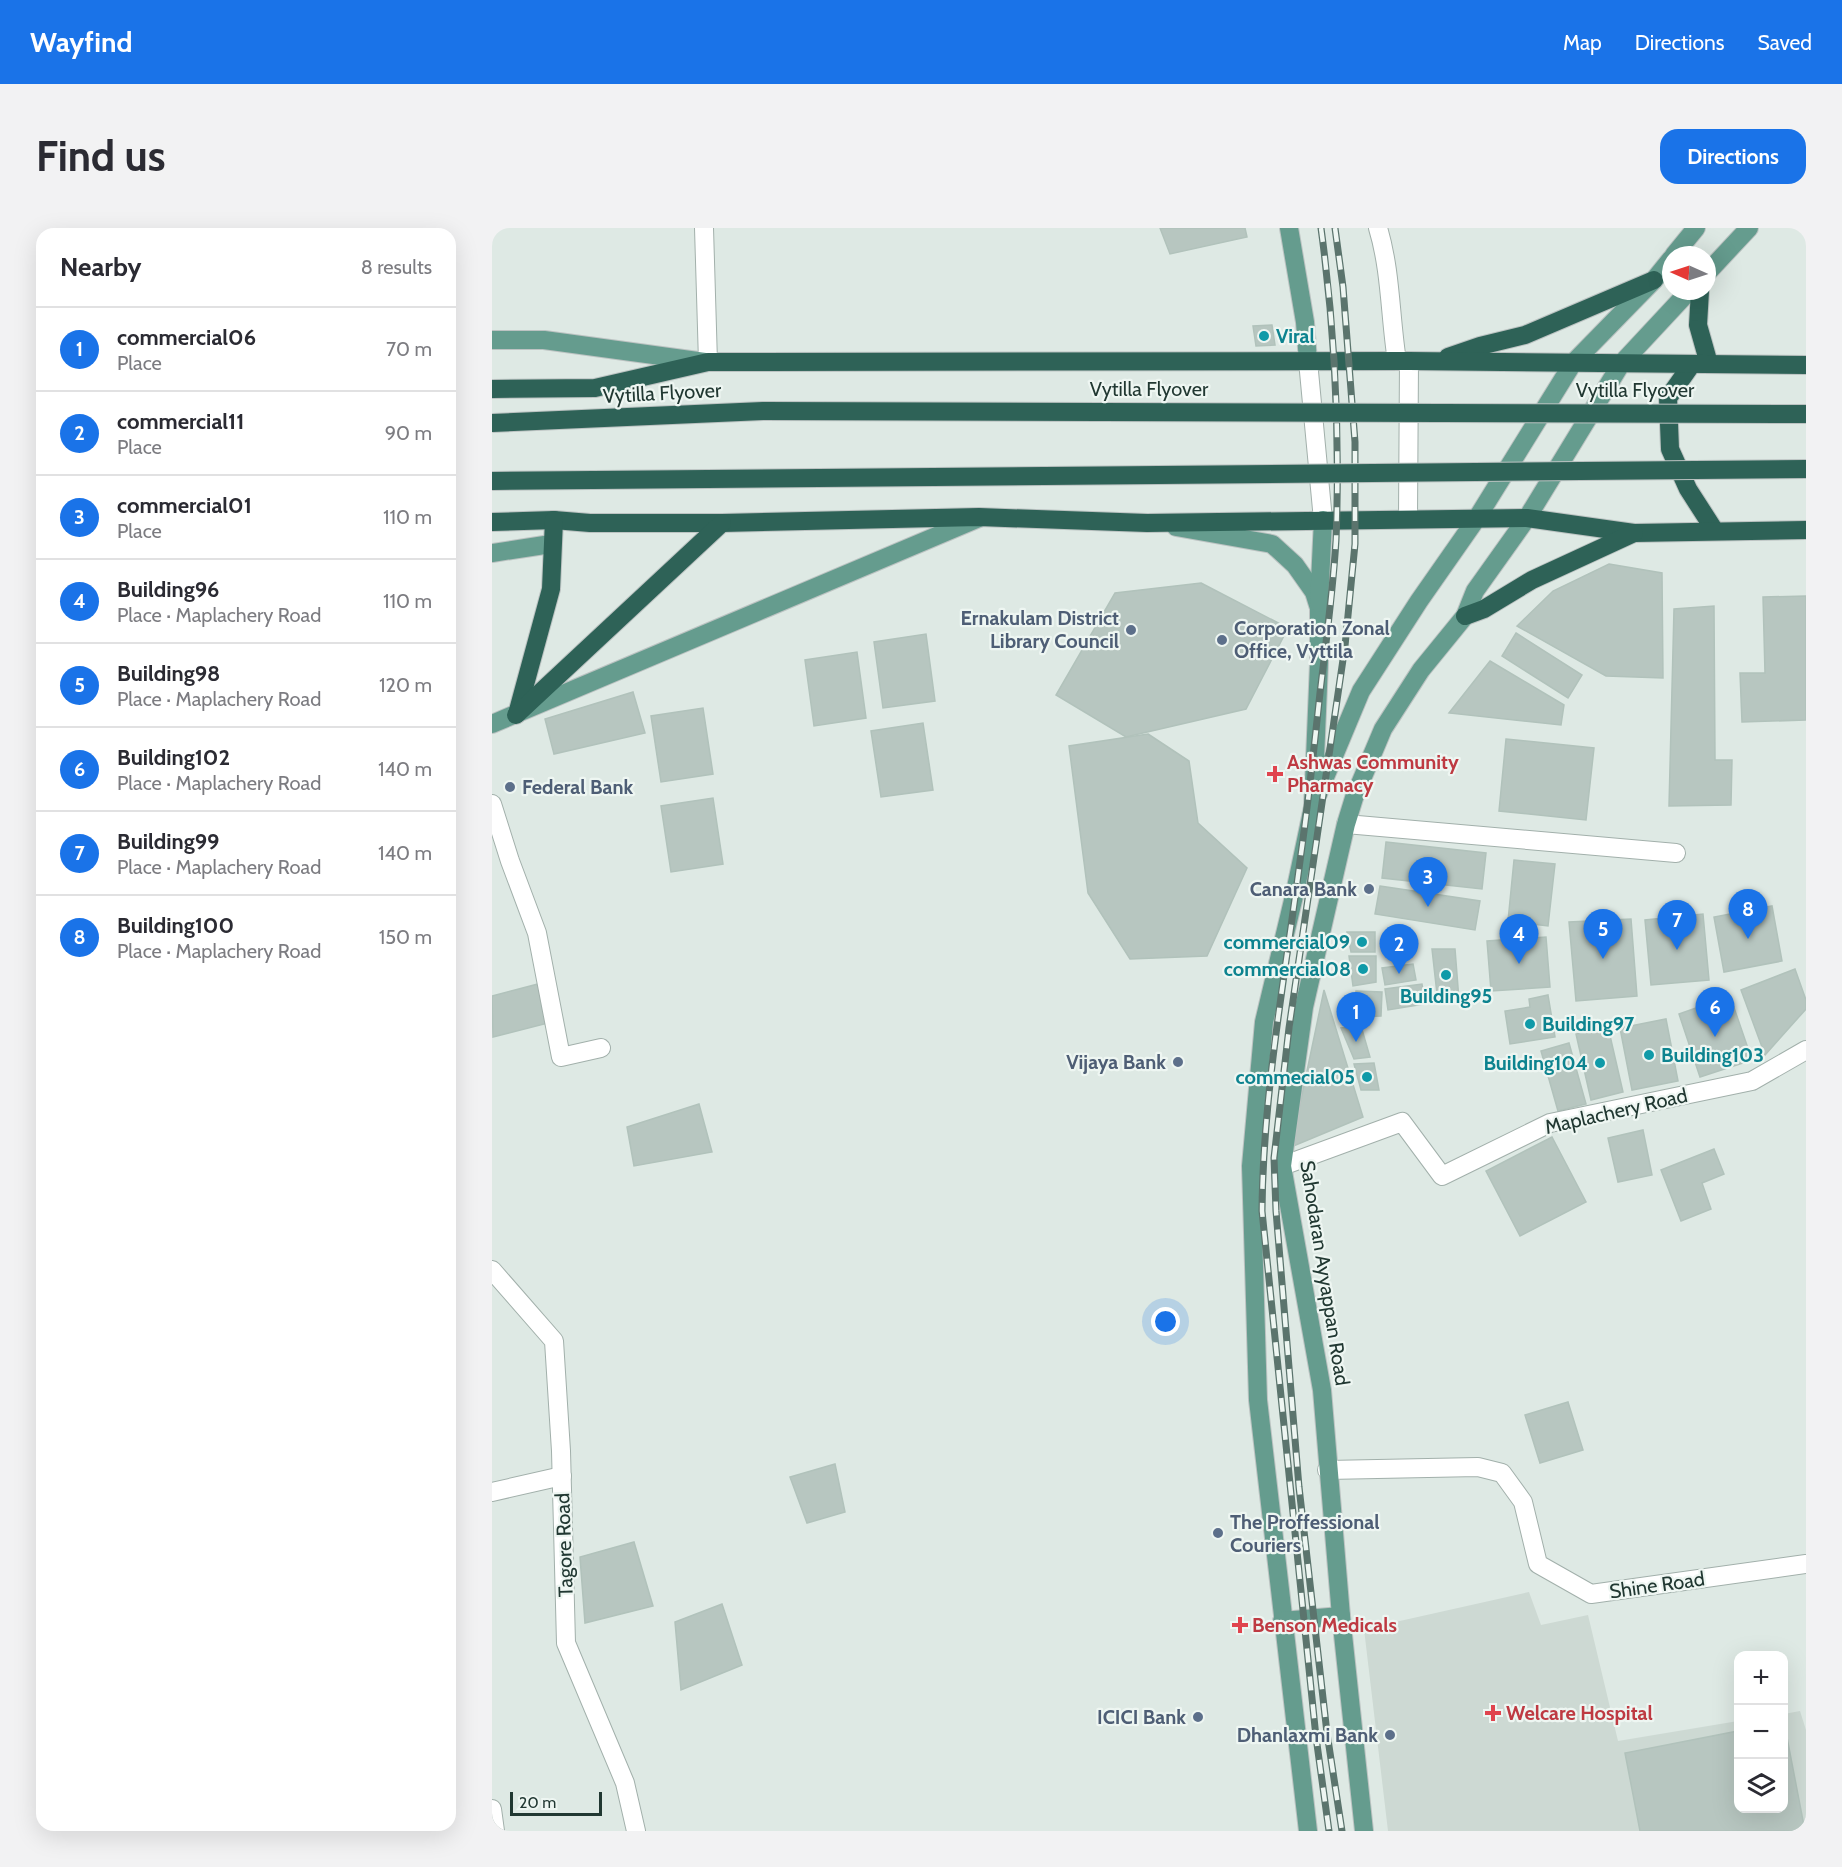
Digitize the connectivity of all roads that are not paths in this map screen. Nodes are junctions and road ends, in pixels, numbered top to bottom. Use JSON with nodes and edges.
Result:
{"nodes":[{"id":1,"x":704,"y":228,"type":"edge"},
{"id":2,"x":1289,"y":228,"type":"edge"},
{"id":3,"x":1378,"y":228,"type":"edge"},
{"id":4,"x":1696,"y":228,"type":"edge"},
{"id":5,"x":1749,"y":228,"type":"edge"},
{"id":6,"x":1681,"y":246,"type":"edge"},
{"id":7,"x":1716,"y":263,"type":"edge"},
{"id":8,"x":1662,"y":270,"type":"edge"},
{"id":9,"x":1654,"y":280,"type":"junction"},
{"id":10,"x":1681,"y":300,"type":"edge"},
{"id":11,"x":1699,"y":300,"type":"edge"},
{"id":12,"x":492,"y":340,"type":"edge"},
{"id":13,"x":1308,"y":361,"type":"junction"},
{"id":14,"x":1403,"y":361,"type":"junction"},
{"id":15,"x":1435,"y":361,"type":"junction"},
{"id":16,"x":708,"y":362,"type":"junction"},
{"id":17,"x":1573,"y":363,"type":"junction"},
{"id":18,"x":1621,"y":364,"type":"junction"},
{"id":19,"x":1701,"y":364,"type":"junction"},
{"id":20,"x":1806,"y":365,"type":"edge"},
{"id":21,"x":492,"y":389,"type":"edge"},
{"id":22,"x":1806,"y":414,"type":"edge"},
{"id":23,"x":492,"y":423,"type":"edge"},
{"id":24,"x":1806,"y":469,"type":"edge"},
{"id":25,"x":492,"y":481,"type":"edge"},
{"id":26,"x":979,"y":518,"type":"junction"},
{"id":27,"x":1477,"y":518,"type":"junction"},
{"id":28,"x":1527,"y":518,"type":"junction"},
{"id":29,"x":1408,"y":519,"type":"junction"},
{"id":30,"x":554,"y":520,"type":"junction"},
{"id":31,"x":1323,"y":520,"type":"junction"},
{"id":32,"x":492,"y":522,"type":"edge"},
{"id":33,"x":722,"y":523,"type":"junction"},
{"id":34,"x":1148,"y":523,"type":"junction"},
{"id":35,"x":1806,"y":530,"type":"edge"},
{"id":36,"x":1715,"y":531,"type":"junction"},
{"id":37,"x":1634,"y":533,"type":"junction"},
{"id":38,"x":552,"y":544,"type":"junction"},
{"id":39,"x":492,"y":553,"type":"edge"},
{"id":40,"x":1318,"y":608,"type":"junction"},
{"id":41,"x":1465,"y":616,"type":"junction"},
{"id":42,"x":516,"y":715,"type":"junction"},
{"id":43,"x":492,"y":724,"type":"edge"},
{"id":44,"x":492,"y":804,"type":"edge"},
{"id":45,"x":1313,"y":807,"type":"junction"},
{"id":46,"x":1346,"y":824,"type":"junction"},
{"id":47,"x":1676,"y":853,"type":"dead end"},
{"id":48,"x":601,"y":1048,"type":"dead end"},
{"id":49,"x":1806,"y":1050,"type":"edge"},
{"id":50,"x":1282,"y":1166,"type":"junction"},
{"id":51,"x":492,"y":1270,"type":"edge"},
{"id":52,"x":1327,"y":1470,"type":"junction"},
{"id":53,"x":562,"y":1476,"type":"junction"},
{"id":54,"x":492,"y":1492,"type":"edge"},
{"id":55,"x":1806,"y":1564,"type":"edge"},
{"id":56,"x":1341,"y":1616,"type":"junction"},
{"id":57,"x":1282,"y":1621,"type":"junction"},
{"id":58,"x":492,"y":1809,"type":"edge"},
{"id":59,"x":495,"y":1831,"type":"edge"},
{"id":60,"x":636,"y":1831,"type":"edge"},
{"id":61,"x":1308,"y":1831,"type":"edge"},
{"id":62,"x":1364,"y":1831,"type":"edge"}],
"edges":[{"from":1,"to":16,"type":"street"},
{"from":2,"to":13,"type":"main road"},
{"from":3,"to":14,"type":"street"},
{"from":4,"to":6,"type":"main road"},
{"from":5,"to":7,"type":"main road"},
{"from":8,"to":9,"type":"main road"},
{"from":9,"to":15,"type":"highway"},
{"from":9,"to":17,"type":"main road"},
{"from":10,"to":18,"type":"main road","name":"Sahodaran Ayyappan Road"},
{"from":11,"to":19,"type":"highway"},
{"from":12,"to":16,"type":"main road"},
{"from":13,"to":14,"type":"highway"},
{"from":13,"to":16,"type":"highway"},
{"from":13,"to":31,"type":"street"},
{"from":14,"to":15,"type":"highway"},
{"from":14,"to":29,"type":"street"},
{"from":15,"to":17,"type":"highway"},
{"from":16,"to":21,"type":"highway"},
{"from":17,"to":18,"type":"highway"},
{"from":17,"to":27,"type":"main road"},
{"from":18,"to":19,"type":"highway"},
{"from":18,"to":28,"type":"main road","name":"Sahodaran Ayyappan Road"},
{"from":19,"to":20,"type":"highway"},
{"from":19,"to":36,"type":"highway"},
{"from":22,"to":23,"type":"highway","name":"Vytilla Flyover","bridge":true},
{"from":24,"to":25,"type":"highway","bridge":true},
{"from":26,"to":33,"type":"highway"},
{"from":26,"to":34,"type":"highway"},
{"from":26,"to":42,"type":"main road"},
{"from":27,"to":28,"type":"highway"},
{"from":27,"to":29,"type":"highway"},
{"from":27,"to":45,"type":"main road"},
{"from":28,"to":37,"type":"highway"},
{"from":28,"to":41,"type":"main road","name":"Sahodaran Ayyappan Road"},
{"from":29,"to":31,"type":"highway"},
{"from":30,"to":32,"type":"highway"},
{"from":30,"to":33,"type":"highway"},
{"from":30,"to":38,"type":"highway"},
{"from":31,"to":34,"type":"highway"},
{"from":31,"to":40,"type":"main road"},
{"from":33,"to":42,"type":"highway"},
{"from":34,"to":40,"type":"main road"},
{"from":35,"to":36,"type":"highway"},
{"from":36,"to":37,"type":"highway"},
{"from":37,"to":41,"type":"highway"},
{"from":38,"to":39,"type":"main road"},
{"from":38,"to":42,"type":"highway"},
{"from":40,"to":45,"type":"main road"},
{"from":41,"to":46,"type":"main road","name":"Sahodaran Ayyappan Road"},
{"from":42,"to":43,"type":"main road"},
{"from":44,"to":48,"type":"street"},
{"from":45,"to":57,"type":"main road"},
{"from":46,"to":47,"type":"street"},
{"from":46,"to":50,"type":"main road","name":"Sahodaran Ayyappan Road"},
{"from":49,"to":50,"type":"street","name":"Maplachery Road"},
{"from":50,"to":52,"type":"main road","name":"Sahodaran Ayyappan Road"},
{"from":51,"to":53,"type":"street","name":"Tagore Road"},
{"from":52,"to":55,"type":"street","name":"Shine Road"},
{"from":52,"to":56,"type":"main road","name":"Sahodaran Ayyappan Road"},
{"from":53,"to":54,"type":"street"},
{"from":53,"to":60,"type":"street","name":"Tagore Road"},
{"from":56,"to":57,"type":"main road"},
{"from":56,"to":62,"type":"main road","name":"Sahodaran Ayyappan Road"},
{"from":57,"to":61,"type":"main road"},
{"from":58,"to":59,"type":"street"}]}
